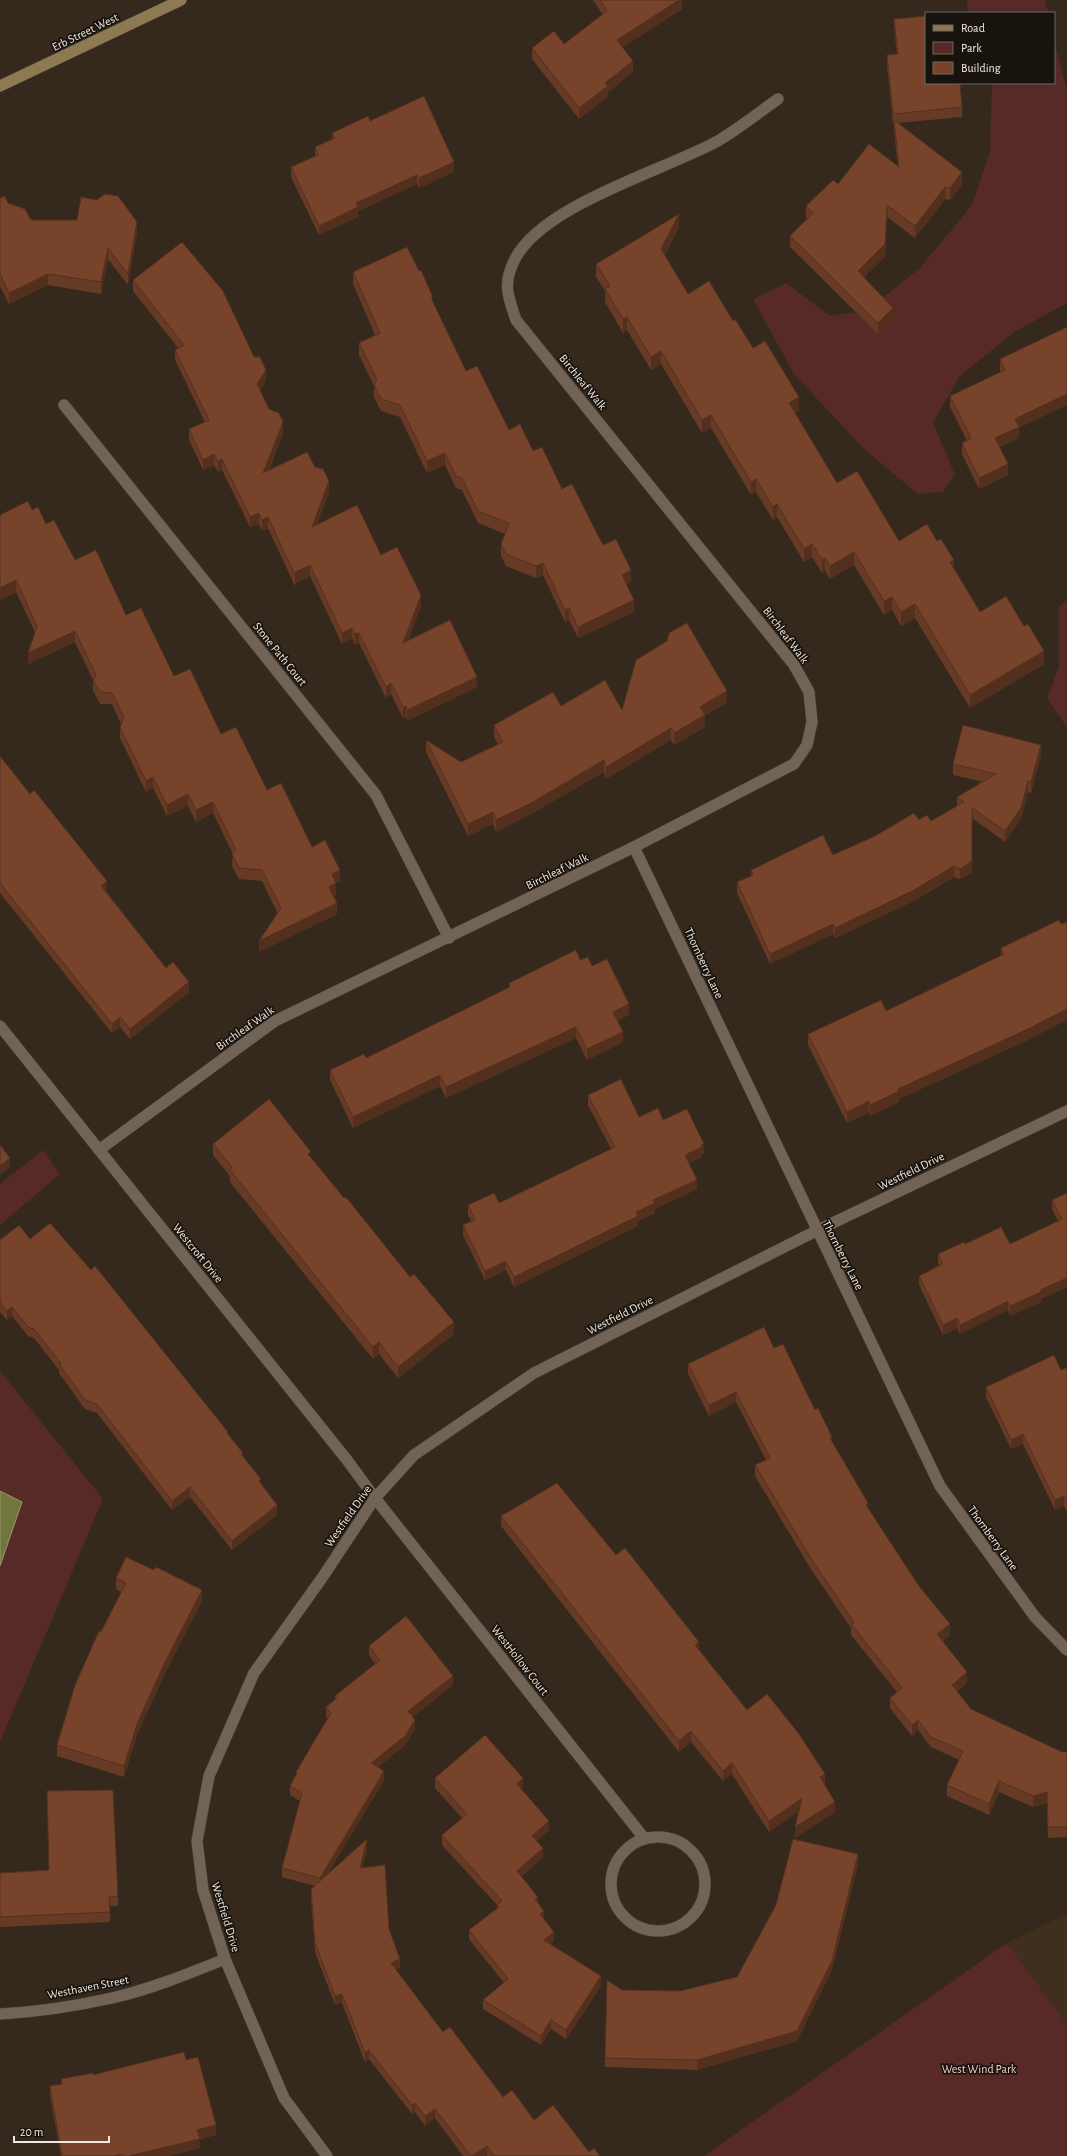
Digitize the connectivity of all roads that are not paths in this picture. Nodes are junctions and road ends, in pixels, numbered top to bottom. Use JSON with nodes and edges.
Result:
{"nodes":[{"id":1,"x":182,"y":0,"type":"edge"},
{"id":2,"x":0,"y":86,"type":"edge"},
{"id":3,"x":778,"y":99,"type":"dead end"},
{"id":4,"x":64,"y":405,"type":"dead end"},
{"id":5,"x":634,"y":847,"type":"junction"},
{"id":6,"x":448,"y":938,"type":"junction"},
{"id":7,"x":0,"y":1026,"type":"edge"},
{"id":8,"x":1067,"y":1111,"type":"edge"},
{"id":9,"x":99,"y":1150,"type":"junction"},
{"id":10,"x":816,"y":1231,"type":"junction"},
{"id":11,"x":374,"y":1498,"type":"junction"},
{"id":12,"x":1067,"y":1650,"type":"edge"},
{"id":13,"x":644,"y":1838,"type":"junction"},
{"id":14,"x":225,"y":1959,"type":"junction"},
{"id":15,"x":0,"y":2014,"type":"edge"},
{"id":16,"x":327,"y":2156,"type":"edge"}],
"edges":[{"from":1,"to":2,"type":"main road","name":"Erb Street West"},
{"from":3,"to":5,"type":"street","name":"Birchleaf Walk"},
{"from":4,"to":6,"type":"street","name":"Stone Path Court"},
{"from":5,"to":6,"type":"street","name":"Birchleaf Walk"},
{"from":5,"to":10,"type":"street","name":"Thornberry Lane"},
{"from":6,"to":9,"type":"street","name":"Birchleaf Walk"},
{"from":7,"to":9,"type":"street","name":"Westcroft Drive"},
{"from":8,"to":10,"type":"street","name":"Westfield Drive"},
{"from":9,"to":11,"type":"street","name":"Westcroft Drive"},
{"from":10,"to":11,"type":"street","name":"Westfield Drive"},
{"from":10,"to":12,"type":"street","name":"Thornberry Lane"},
{"from":11,"to":13,"type":"street","name":"WestHollow Court"},
{"from":11,"to":14,"type":"street","name":"Westfield Drive"},
{"from":13,"to":13,"type":"street"},
{"from":14,"to":15,"type":"street","name":"Westhaven Street"},
{"from":14,"to":16,"type":"street","name":"Westfield Drive"}]}
